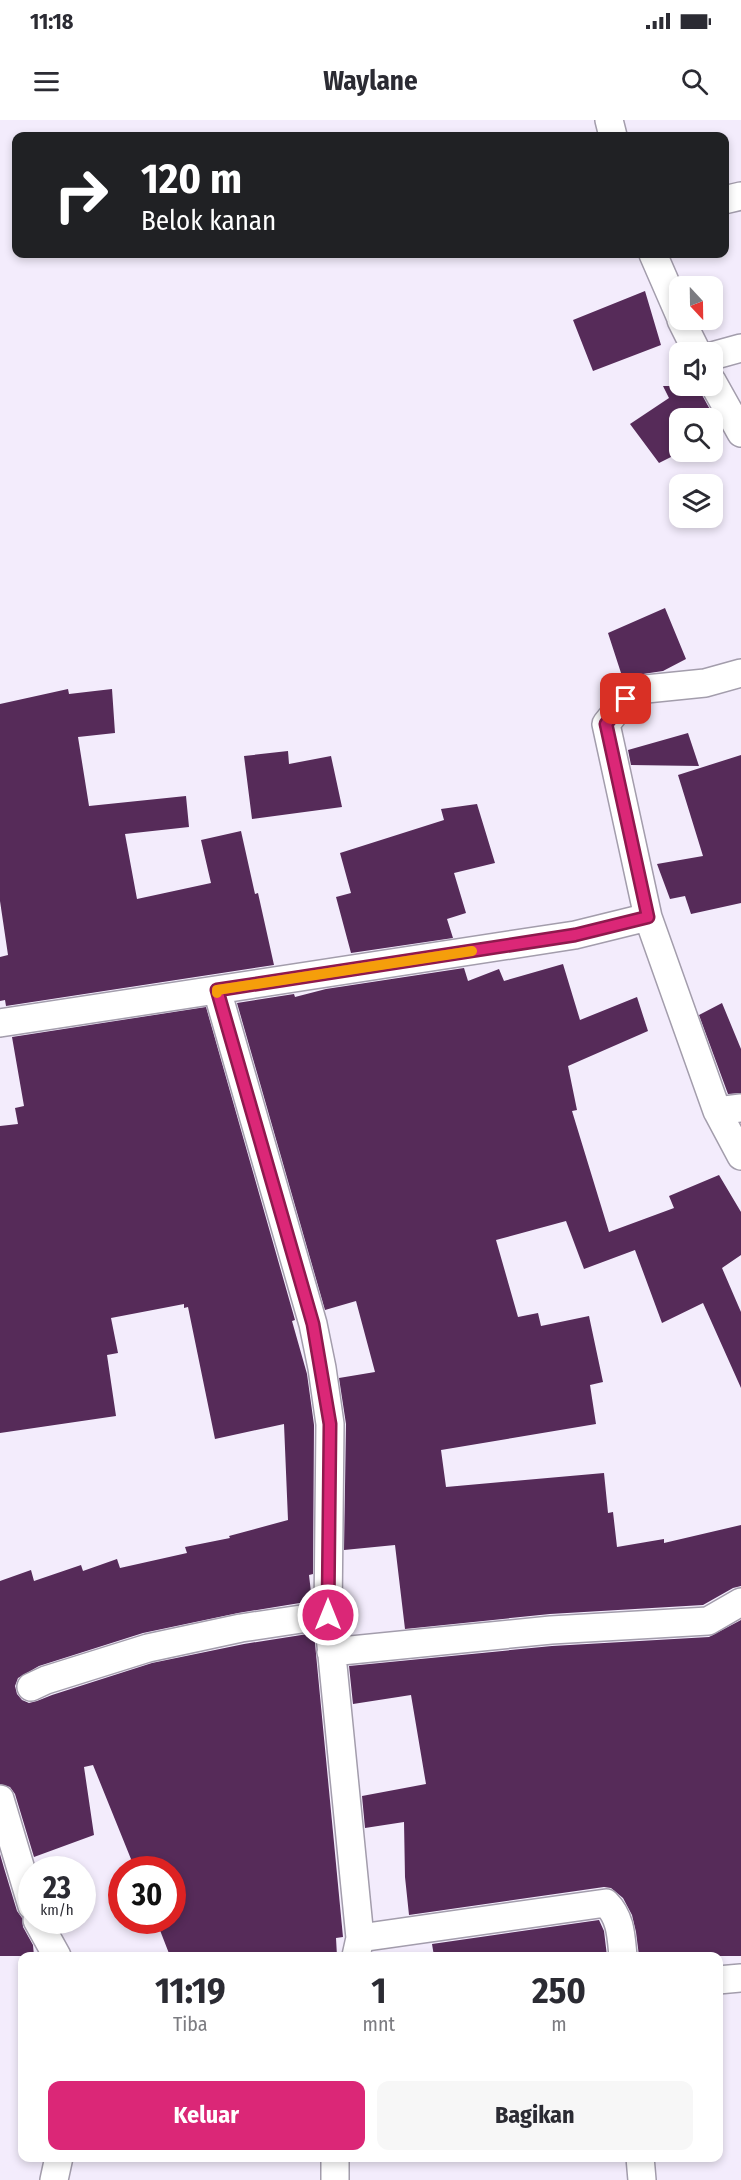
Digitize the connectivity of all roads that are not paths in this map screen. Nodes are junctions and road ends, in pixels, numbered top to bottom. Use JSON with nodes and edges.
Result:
{"nodes":[{"id":1,"x":655,"y":258,"type":"edge"},
{"id":2,"x":669,"y":292,"type":"edge"},
{"id":3,"x":741,"y":348,"type":"edge"},
{"id":4,"x":723,"y":353,"type":"edge"},
{"id":5,"x":720,"y":396,"type":"edge"},
{"id":6,"x":741,"y":433,"type":"edge"},
{"id":7,"x":741,"y":673,"type":"edge"},
{"id":8,"x":648,"y":917,"type":"junction"},
{"id":9,"x":217,"y":990,"type":"junction"},
{"id":10,"x":0,"y":1023,"type":"edge"},
{"id":11,"x":729,"y":1110,"type":"edge"},
{"id":12,"x":741,"y":1156,"type":"edge"},
{"id":13,"x":741,"y":1602,"type":"edge"},
{"id":14,"x":328,"y":1615,"type":"junction"},
{"id":15,"x":331,"y":1652,"type":"junction"},
{"id":16,"x":32,"y":1687,"type":"dead end"},
{"id":17,"x":0,"y":1798,"type":"edge"},
{"id":18,"x":18,"y":1859,"type":"edge"},
{"id":19,"x":45,"y":1934,"type":"edge"},
{"id":20,"x":358,"y":1947,"type":"edge"},
{"id":21,"x":55,"y":1952,"type":"edge"},
{"id":22,"x":623,"y":1952,"type":"edge"},
{"id":23,"x":741,"y":1978,"type":"edge"},
{"id":24,"x":723,"y":1980,"type":"edge"},
{"id":25,"x":58,"y":2162,"type":"edge"},
{"id":26,"x":335,"y":2162,"type":"edge"},
{"id":27,"x":640,"y":2162,"type":"edge"},
{"id":28,"x":54,"y":2180,"type":"edge"},
{"id":29,"x":335,"y":2180,"type":"edge"},
{"id":30,"x":642,"y":2180,"type":"edge"}],
"edges":[{"from":1,"to":2,"type":"street"},
{"from":3,"to":4,"type":"street"},
{"from":5,"to":6,"type":"street"},
{"from":7,"to":8,"type":"street"},
{"from":8,"to":9,"type":"street"},
{"from":8,"to":11,"type":"street"},
{"from":9,"to":10,"type":"street"},
{"from":9,"to":14,"type":"street"},
{"from":11,"to":12,"type":"street"},
{"from":13,"to":15,"type":"street"},
{"from":14,"to":15,"type":"street"},
{"from":14,"to":16,"type":"street"},
{"from":15,"to":20,"type":"street"},
{"from":17,"to":18,"type":"street"},
{"from":19,"to":21,"type":"street"},
{"from":20,"to":22,"type":"street"},
{"from":23,"to":24,"type":"street"},
{"from":25,"to":28,"type":"street"},
{"from":26,"to":29,"type":"street"},
{"from":27,"to":30,"type":"street"}]}
